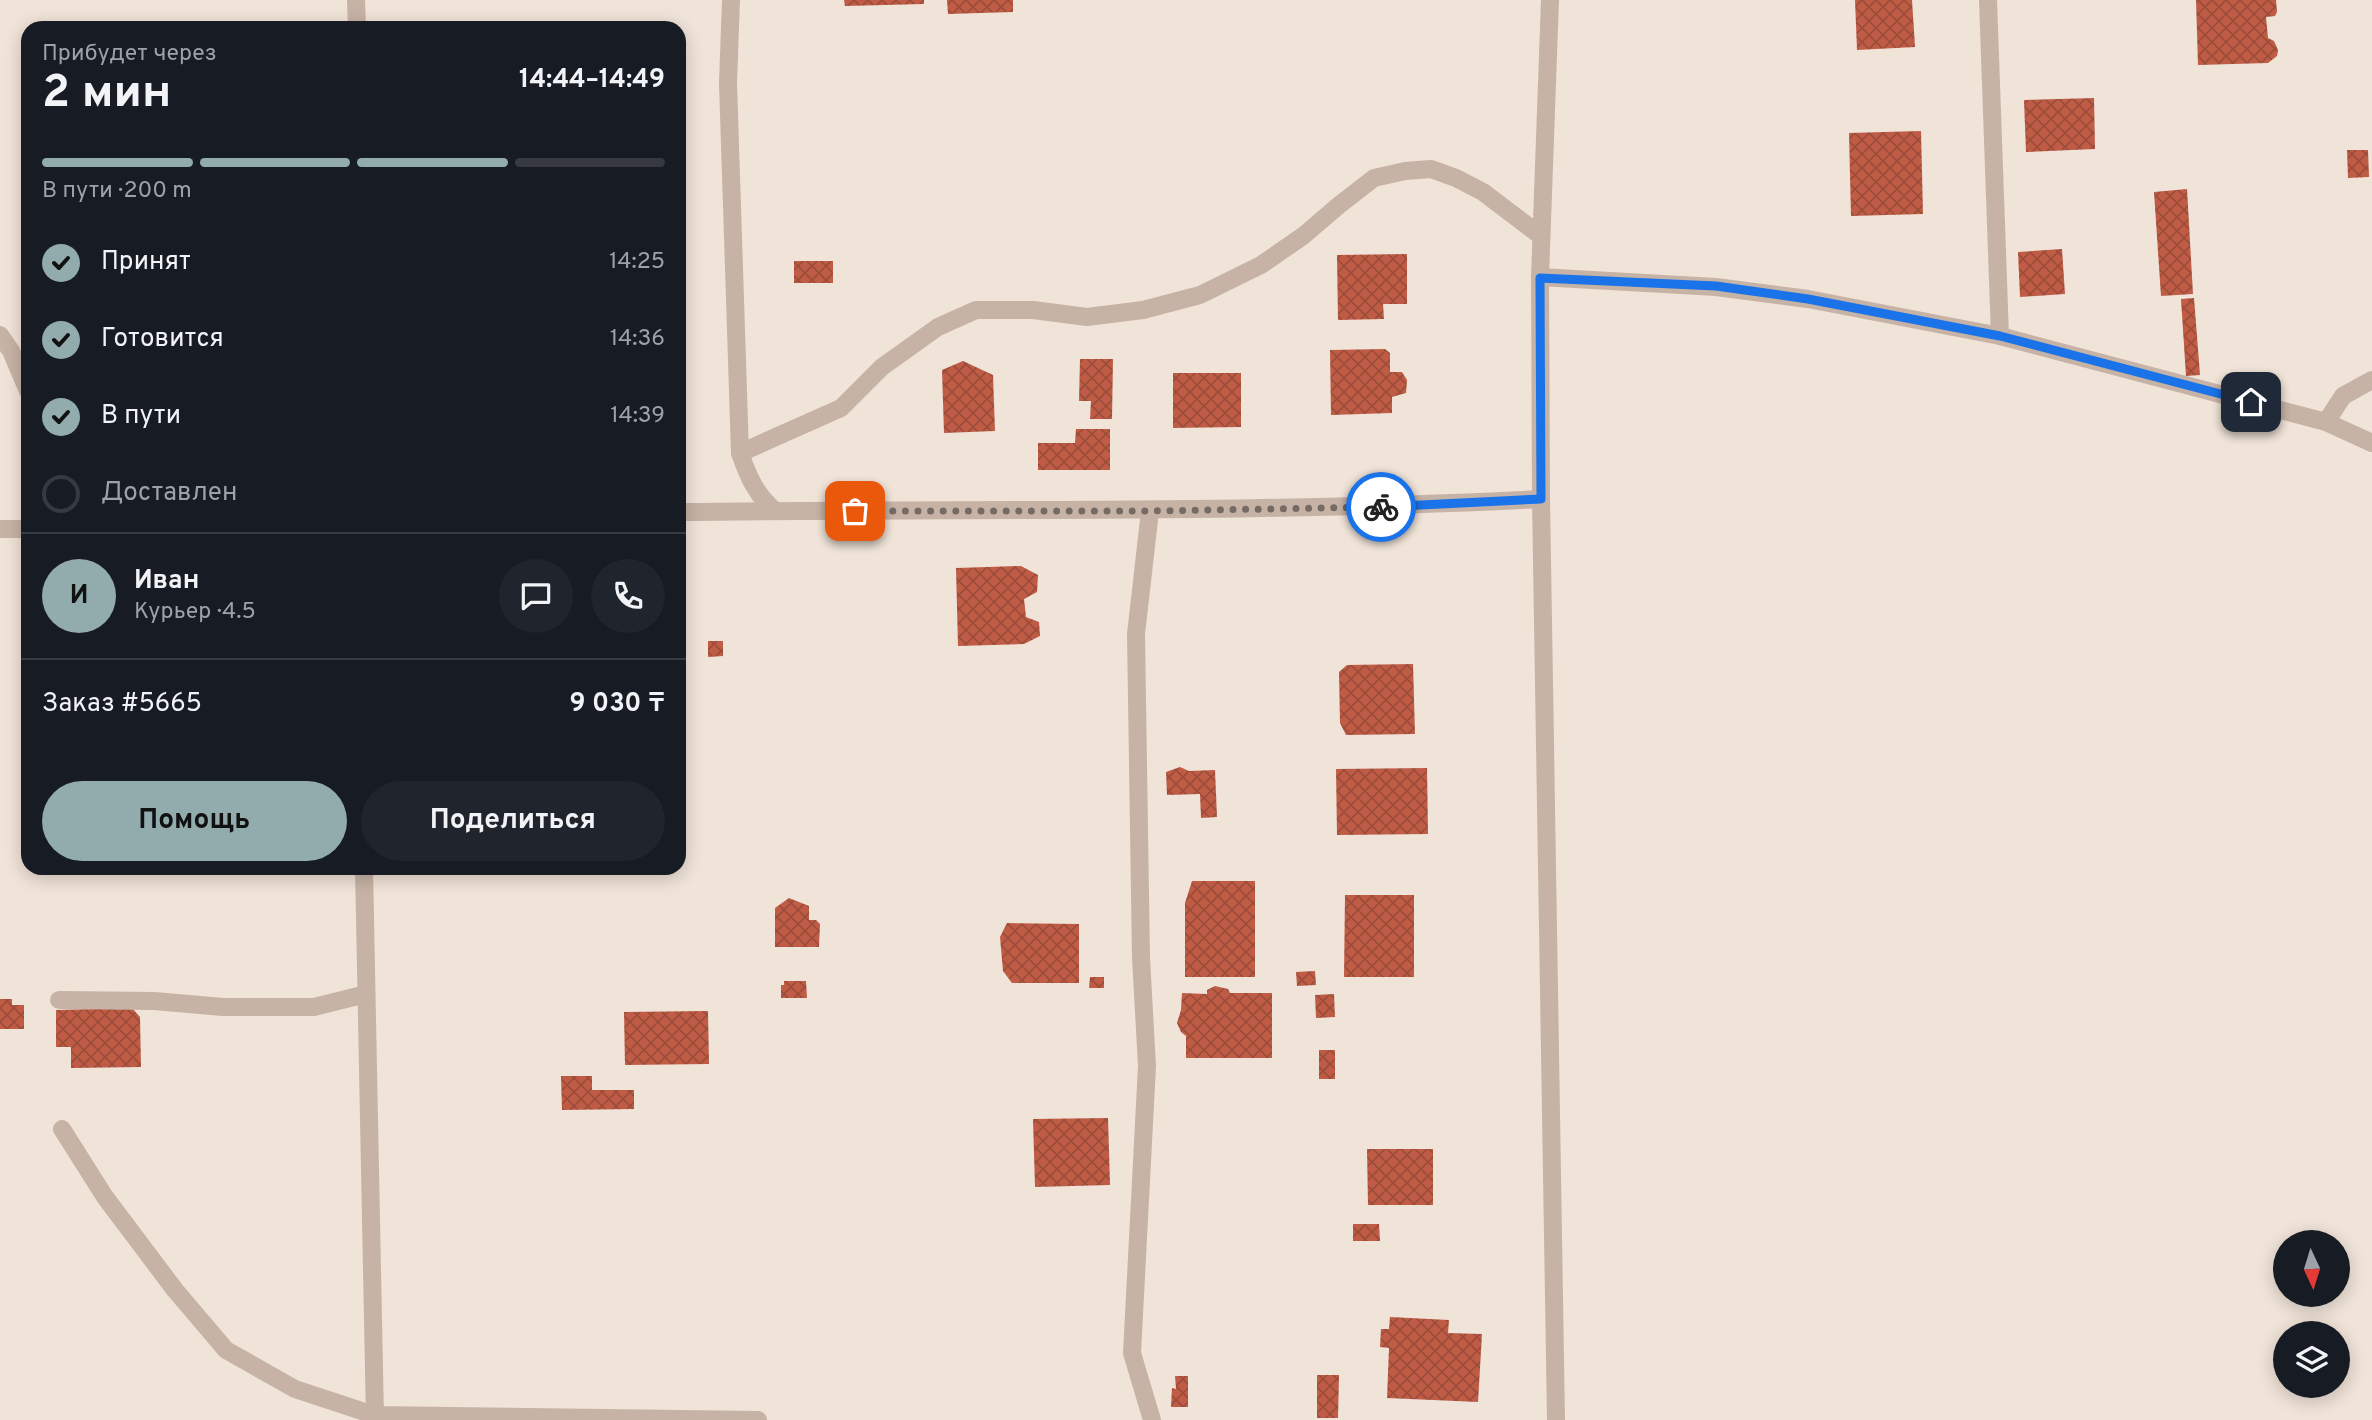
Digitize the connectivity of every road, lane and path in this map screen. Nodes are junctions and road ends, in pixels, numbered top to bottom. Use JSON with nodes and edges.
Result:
{"nodes":[{"id":1,"x":356,"y":0,"type":"edge"},
{"id":2,"x":731,"y":0,"type":"edge"},
{"id":3,"x":1550,"y":0,"type":"edge"},
{"id":4,"x":1988,"y":0,"type":"edge"},
{"id":5,"x":357,"y":21,"type":"edge"},
{"id":6,"x":1541,"y":236,"type":"junction"},
{"id":7,"x":1540,"y":278,"type":"junction"},
{"id":8,"x":0,"y":335,"type":"edge"},
{"id":9,"x":2000,"y":336,"type":"junction"},
{"id":10,"x":21,"y":374,"type":"edge"},
{"id":11,"x":2368,"y":386,"type":"edge"},
{"id":12,"x":2326,"y":422,"type":"junction"},
{"id":13,"x":2372,"y":443,"type":"edge"},
{"id":14,"x":740,"y":453,"type":"junction"},
{"id":15,"x":1541,"y":499,"type":"junction"},
{"id":16,"x":775,"y":511,"type":"junction"},
{"id":17,"x":1150,"y":511,"type":"junction"},
{"id":18,"x":686,"y":512,"type":"edge"},
{"id":19,"x":0,"y":529,"type":"edge"},
{"id":20,"x":21,"y":529,"type":"edge"},
{"id":21,"x":364,"y":875,"type":"edge"},
{"id":22,"x":366,"y":993,"type":"junction"},
{"id":23,"x":59,"y":1000,"type":"dead end"},
{"id":24,"x":62,"y":1129,"type":"dead end"},
{"id":25,"x":374,"y":1417,"type":"edge"},
{"id":26,"x":758,"y":1420,"type":"edge"},
{"id":27,"x":1152,"y":1420,"type":"edge"},
{"id":28,"x":1556,"y":1420,"type":"edge"}],
"edges":[{"from":1,"to":5,"type":"street"},
{"from":2,"to":14,"type":"street"},
{"from":3,"to":6,"type":"street"},
{"from":4,"to":9,"type":"street"},
{"from":6,"to":7,"type":"street"},
{"from":6,"to":14,"type":"street"},
{"from":7,"to":9,"type":"street"},
{"from":7,"to":15,"type":"street"},
{"from":8,"to":10,"type":"street"},
{"from":9,"to":12,"type":"street"},
{"from":11,"to":12,"type":"street"},
{"from":12,"to":13,"type":"street"},
{"from":14,"to":16,"type":"street"},
{"from":15,"to":17,"type":"street"},
{"from":15,"to":28,"type":"street"},
{"from":16,"to":17,"type":"street"},
{"from":16,"to":18,"type":"street"},
{"from":17,"to":27,"type":"street"},
{"from":19,"to":20,"type":"street"},
{"from":21,"to":22,"type":"street"},
{"from":22,"to":23,"type":"street"},
{"from":22,"to":25,"type":"street"},
{"from":24,"to":25,"type":"street"},
{"from":25,"to":26,"type":"street"}]}
